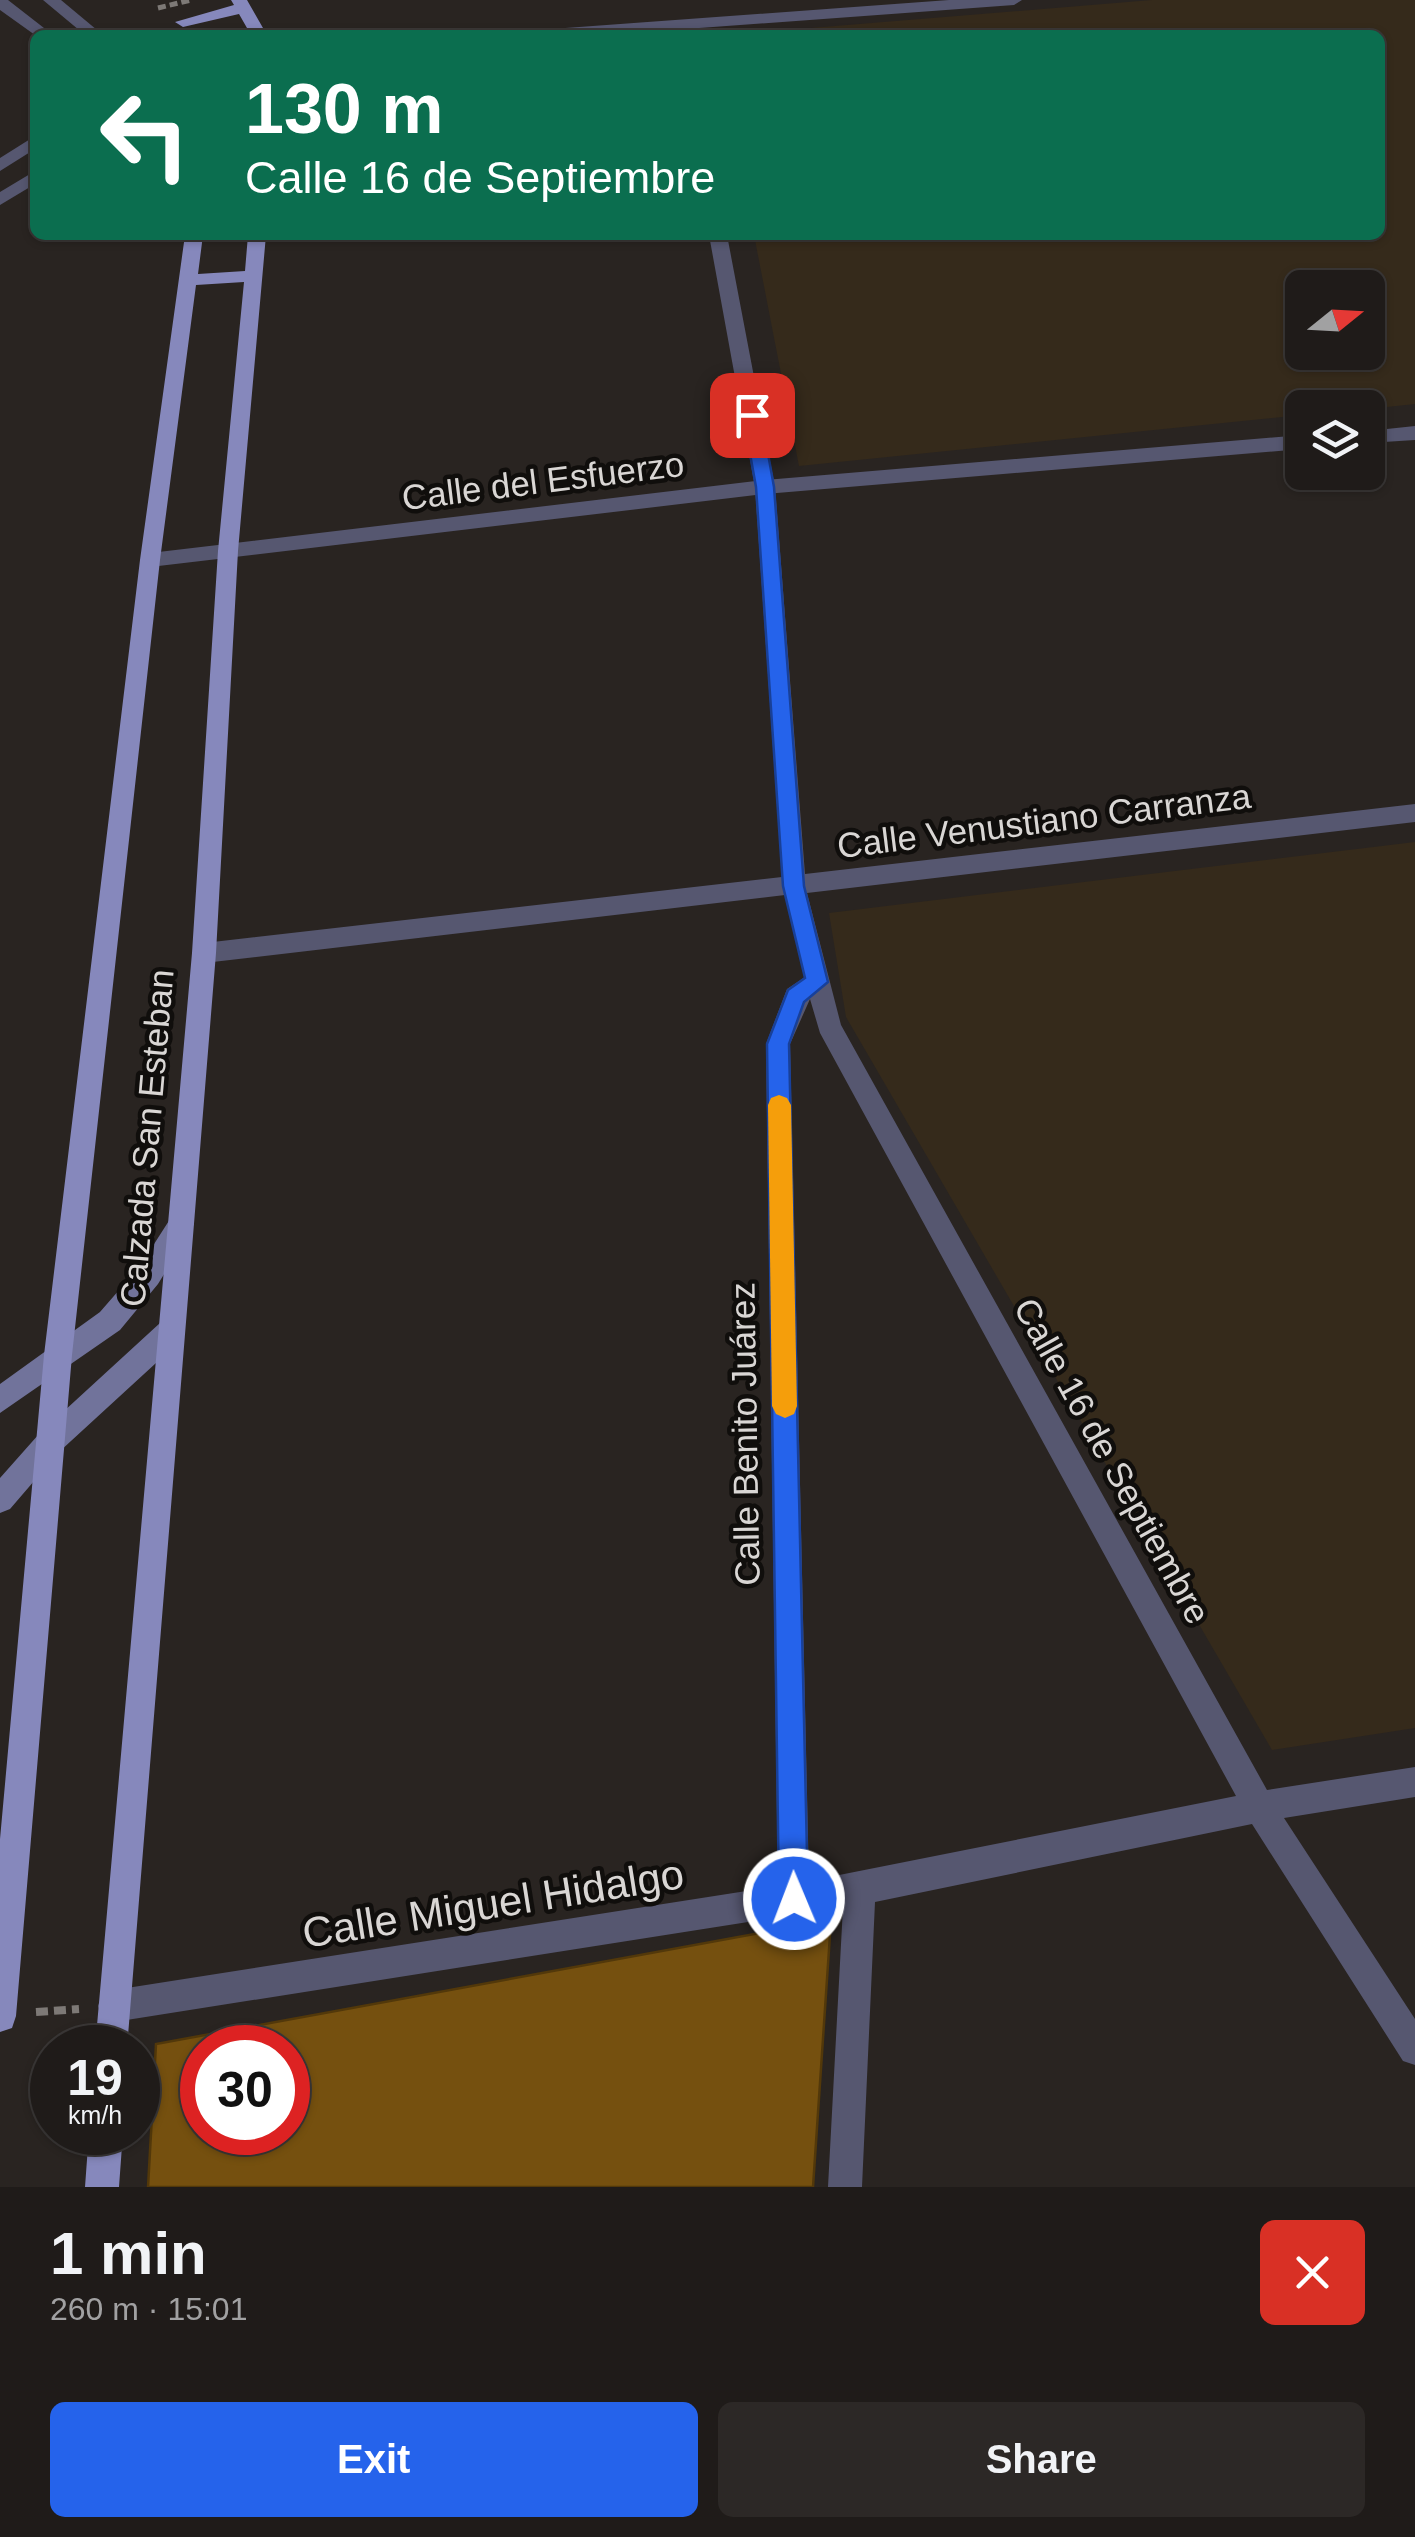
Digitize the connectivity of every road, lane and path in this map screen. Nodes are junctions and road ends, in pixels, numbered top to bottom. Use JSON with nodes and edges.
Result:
{"nodes":[{"id":1,"x":51,"y":0,"type":"edge"},
{"id":2,"x":1014,"y":0,"type":"edge"},
{"id":3,"x":0,"y":2,"type":"edge"},
{"id":4,"x":947,"y":3,"type":"edge"},
{"id":5,"x":241,"y":4,"type":"edge"},
{"id":6,"x":158,"y":8,"type":"dead end"},
{"id":7,"x":185,"y":17,"type":"edge"},
{"id":8,"x":678,"y":23,"type":"edge"},
{"id":9,"x":38,"y":30,"type":"edge"},
{"id":10,"x":89,"y":30,"type":"edge"},
{"id":11,"x":257,"y":30,"type":"edge"},
{"id":12,"x":596,"y":30,"type":"edge"},
{"id":13,"x":30,"y":145,"type":"edge"},
{"id":14,"x":0,"y":166,"type":"edge"},
{"id":15,"x":30,"y":179,"type":"edge"},
{"id":16,"x":0,"y":200,"type":"edge"},
{"id":17,"x":193,"y":240,"type":"edge"},
{"id":18,"x":257,"y":240,"type":"edge"},
{"id":19,"x":719,"y":240,"type":"edge"},
{"id":20,"x":253,"y":276,"type":"junction"},
{"id":21,"x":187,"y":280,"type":"junction"},
{"id":22,"x":1415,"y":433,"type":"edge"},
{"id":23,"x":1385,"y":436,"type":"edge"},
{"id":24,"x":1285,"y":443,"type":"edge"},
{"id":25,"x":765,"y":487,"type":"junction"},
{"id":26,"x":228,"y":551,"type":"junction"},
{"id":27,"x":150,"y":560,"type":"junction"},
{"id":28,"x":1415,"y":813,"type":"edge"},
{"id":29,"x":794,"y":886,"type":"junction"},
{"id":30,"x":204,"y":953,"type":"junction"},
{"id":31,"x":817,"y":982,"type":"junction"},
{"id":32,"x":180,"y":1224,"type":"junction"},
{"id":33,"x":170,"y":1332,"type":"junction"},
{"id":34,"x":58,"y":1355,"type":"junction"},
{"id":35,"x":0,"y":1400,"type":"edge"},
{"id":36,"x":49,"y":1444,"type":"junction"},
{"id":37,"x":0,"y":1499,"type":"edge"},
{"id":38,"x":1415,"y":1782,"type":"edge"},
{"id":39,"x":1259,"y":1807,"type":"junction"},
{"id":40,"x":860,"y":1889,"type":"junction"},
{"id":41,"x":794,"y":1899,"type":"junction"},
{"id":42,"x":114,"y":2006,"type":"junction"},
{"id":43,"x":0,"y":2016,"type":"edge"},
{"id":44,"x":113,"y":2025,"type":"edge"},
{"id":45,"x":1415,"y":2049,"type":"edge"},
{"id":46,"x":104,"y":2155,"type":"edge"},
{"id":47,"x":102,"y":2187,"type":"edge"},
{"id":48,"x":845,"y":2187,"type":"edge"}],
"edges":[{"from":1,"to":10,"type":"street"},
{"from":2,"to":4,"type":"street"},
{"from":3,"to":9,"type":"street"},
{"from":4,"to":8,"type":"street"},
{"from":5,"to":7,"type":"main road"},
{"from":5,"to":11,"type":"main road"},
{"from":6,"to":7,"type":"path","bridge":true},
{"from":8,"to":12,"type":"street"},
{"from":13,"to":14,"type":"street"},
{"from":15,"to":16,"type":"street"},
{"from":17,"to":21,"type":"main road","name":"Calzada San Esteban"},
{"from":18,"to":20,"type":"main road","name":"Calzada San Esteban"},
{"from":19,"to":25,"type":"street","name":"Calle 16 de Septiembre"},
{"from":20,"to":21,"type":"main road"},
{"from":20,"to":26,"type":"main road","name":"Calzada San Esteban"},
{"from":21,"to":27,"type":"main road","name":"Calzada San Esteban"},
{"from":22,"to":23,"type":"street"},
{"from":24,"to":25,"type":"street","name":"Calle del Esfuerzo"},
{"from":25,"to":26,"type":"street","name":"Calle del Esfuerzo"},
{"from":25,"to":29,"type":"street","name":"Calle 16 de Septiembre"},
{"from":26,"to":27,"type":"street","name":"Calle del Esfuerzo"},
{"from":26,"to":30,"type":"main road","name":"Calzada San Esteban"},
{"from":27,"to":34,"type":"main road","name":"Calzada San Esteban"},
{"from":28,"to":29,"type":"street","name":"Calle Venustiano Carranza"},
{"from":29,"to":30,"type":"street","name":"Calle Venustiano Carranza"},
{"from":29,"to":31,"type":"street","name":"Calle 16 de Septiembre"},
{"from":30,"to":32,"type":"main road","name":"Calzada San Esteban"},
{"from":31,"to":39,"type":"street","name":"Calle 16 de Septiembre"},
{"from":31,"to":41,"type":"street","name":"Calle Benito Juárez"},
{"from":32,"to":33,"type":"main road","name":"Calzada San Esteban"},
{"from":32,"to":34,"type":"main road"},
{"from":33,"to":36,"type":"main road"},
{"from":33,"to":42,"type":"main road","name":"Calzada San Esteban"},
{"from":34,"to":35,"type":"main road"},
{"from":34,"to":36,"type":"main road","name":"Calzada San Esteban"},
{"from":36,"to":37,"type":"main road"},
{"from":36,"to":43,"type":"main road","name":"Calzada San Esteban"},
{"from":38,"to":39,"type":"street","name":"Calle Miguel Hidalgo"},
{"from":39,"to":40,"type":"street","name":"Calle Miguel Hidalgo"},
{"from":39,"to":45,"type":"street","name":"Calle 16 de Septiembre"},
{"from":40,"to":41,"type":"street","name":"Calle Miguel Hidalgo"},
{"from":40,"to":48,"type":"street"},
{"from":41,"to":42,"type":"street","name":"Calle Miguel Hidalgo"},
{"from":42,"to":43,"type":"path"},
{"from":42,"to":44,"type":"main road","name":"Calzada San Esteban"},
{"from":46,"to":47,"type":"main road"}]}
